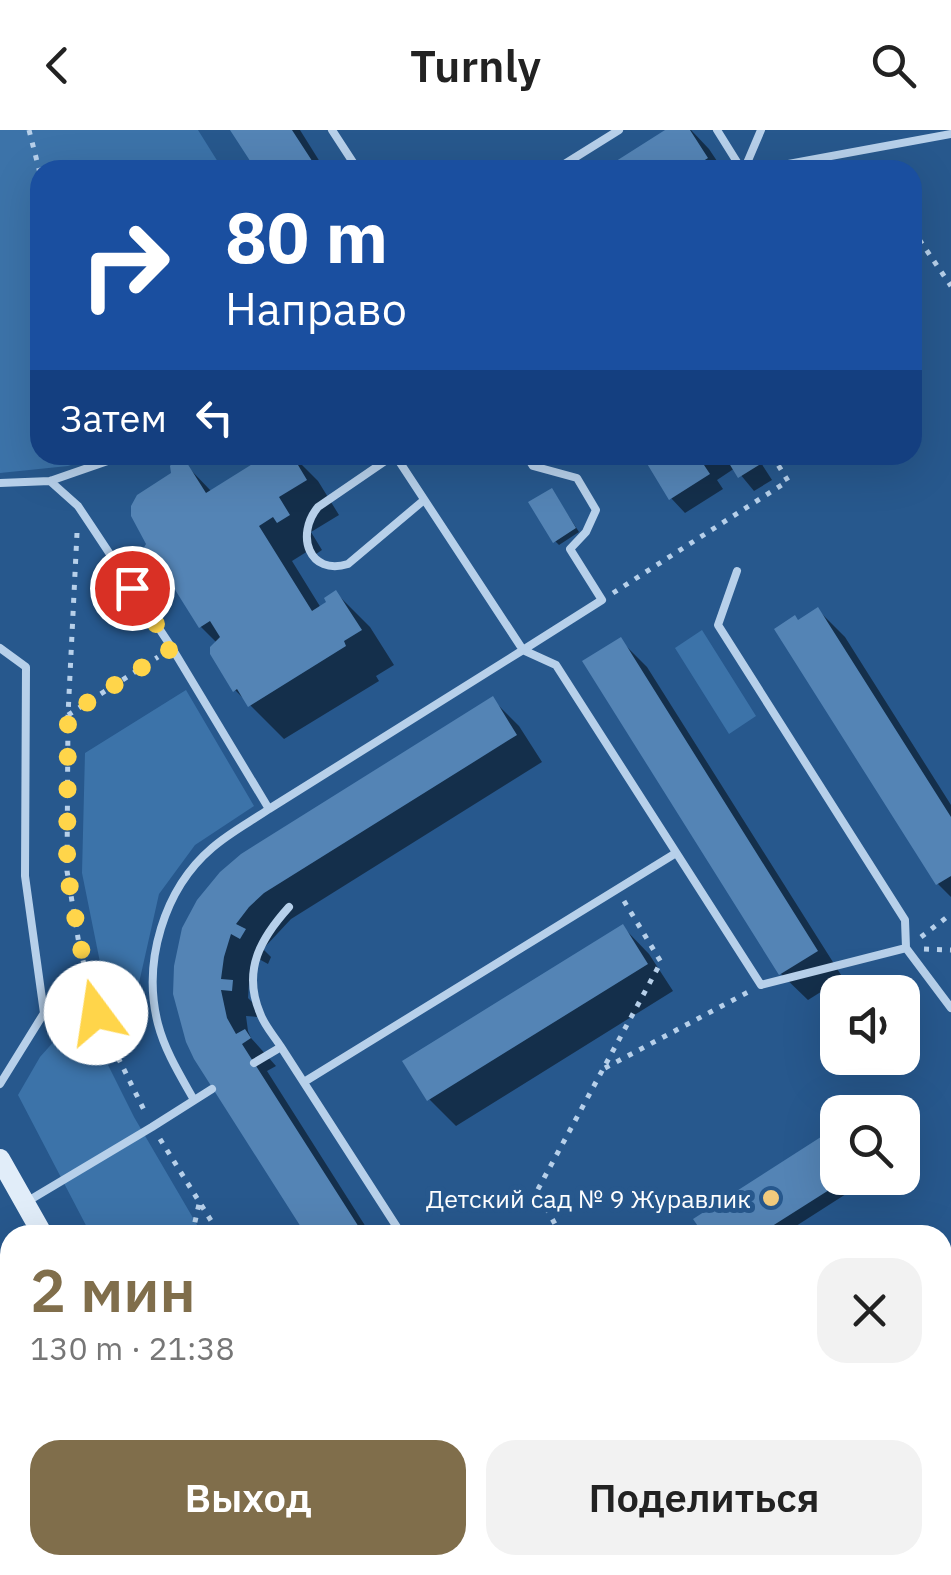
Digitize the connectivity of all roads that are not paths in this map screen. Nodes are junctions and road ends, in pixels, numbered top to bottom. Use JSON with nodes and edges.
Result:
{"nodes":[{"id":1,"x":332,"y":130,"type":"edge"},
{"id":2,"x":618,"y":130,"type":"edge"},
{"id":3,"x":717,"y":130,"type":"edge"},
{"id":4,"x":761,"y":130,"type":"edge"},
{"id":5,"x":951,"y":134,"type":"edge"},
{"id":6,"x":352,"y":160,"type":"edge"},
{"id":7,"x":571,"y":160,"type":"edge"},
{"id":8,"x":736,"y":160,"type":"edge"},
{"id":9,"x":748,"y":160,"type":"edge"},
{"id":10,"x":809,"y":160,"type":"edge"},
{"id":11,"x":95,"y":465,"type":"edge"},
{"id":12,"x":379,"y":465,"type":"edge"},
{"id":13,"x":401,"y":465,"type":"edge"},
{"id":14,"x":532,"y":465,"type":"edge"},
{"id":15,"x":50,"y":480,"type":"junction"},
{"id":16,"x":0,"y":483,"type":"edge"},
{"id":17,"x":424,"y":500,"type":"junction"},
{"id":18,"x":737,"y":571,"type":"dead end"},
{"id":19,"x":0,"y":648,"type":"edge"},
{"id":20,"x":523,"y":650,"type":"junction"},
{"id":21,"x":269,"y":809,"type":"junction"},
{"id":22,"x":676,"y":853,"type":"junction"},
{"id":23,"x":289,"y":907,"type":"dead end"},
{"id":24,"x":906,"y":948,"type":"junction"},
{"id":25,"x":951,"y":1008,"type":"edge"},
{"id":26,"x":281,"y":1046,"type":"junction"},
{"id":27,"x":254,"y":1063,"type":"dead end"},
{"id":28,"x":304,"y":1082,"type":"junction"},
{"id":29,"x":0,"y":1084,"type":"edge"},
{"id":30,"x":212,"y":1088,"type":"dead end"},
{"id":31,"x":194,"y":1100,"type":"junction"},
{"id":32,"x":0,"y":1159,"type":"edge"},
{"id":33,"x":24,"y":1203,"type":"junction"},
{"id":34,"x":37,"y":1225,"type":"edge"},
{"id":35,"x":396,"y":1225,"type":"edge"}],
"edges":[{"from":1,"to":6,"type":"lane"},
{"from":2,"to":7,"type":"lane"},
{"from":3,"to":8,"type":"lane"},
{"from":4,"to":9,"type":"lane"},
{"from":5,"to":10,"type":"lane"},
{"from":11,"to":15,"type":"lane"},
{"from":12,"to":17,"type":"lane"},
{"from":13,"to":17,"type":"lane"},
{"from":14,"to":20,"type":"lane"},
{"from":15,"to":16,"type":"lane"},
{"from":15,"to":21,"type":"lane"},
{"from":17,"to":20,"type":"lane"},
{"from":18,"to":24,"type":"lane"},
{"from":19,"to":29,"type":"lane"},
{"from":20,"to":21,"type":"lane"},
{"from":20,"to":22,"type":"lane"},
{"from":21,"to":31,"type":"lane"},
{"from":22,"to":24,"type":"lane"},
{"from":22,"to":28,"type":"lane"},
{"from":23,"to":26,"type":"lane"},
{"from":24,"to":25,"type":"lane"},
{"from":26,"to":27,"type":"lane"},
{"from":26,"to":28,"type":"lane"},
{"from":28,"to":35,"type":"lane"},
{"from":30,"to":31,"type":"lane"},
{"from":31,"to":33,"type":"lane"},
{"from":32,"to":33,"type":"main road"},
{"from":33,"to":34,"type":"main road"}]}
